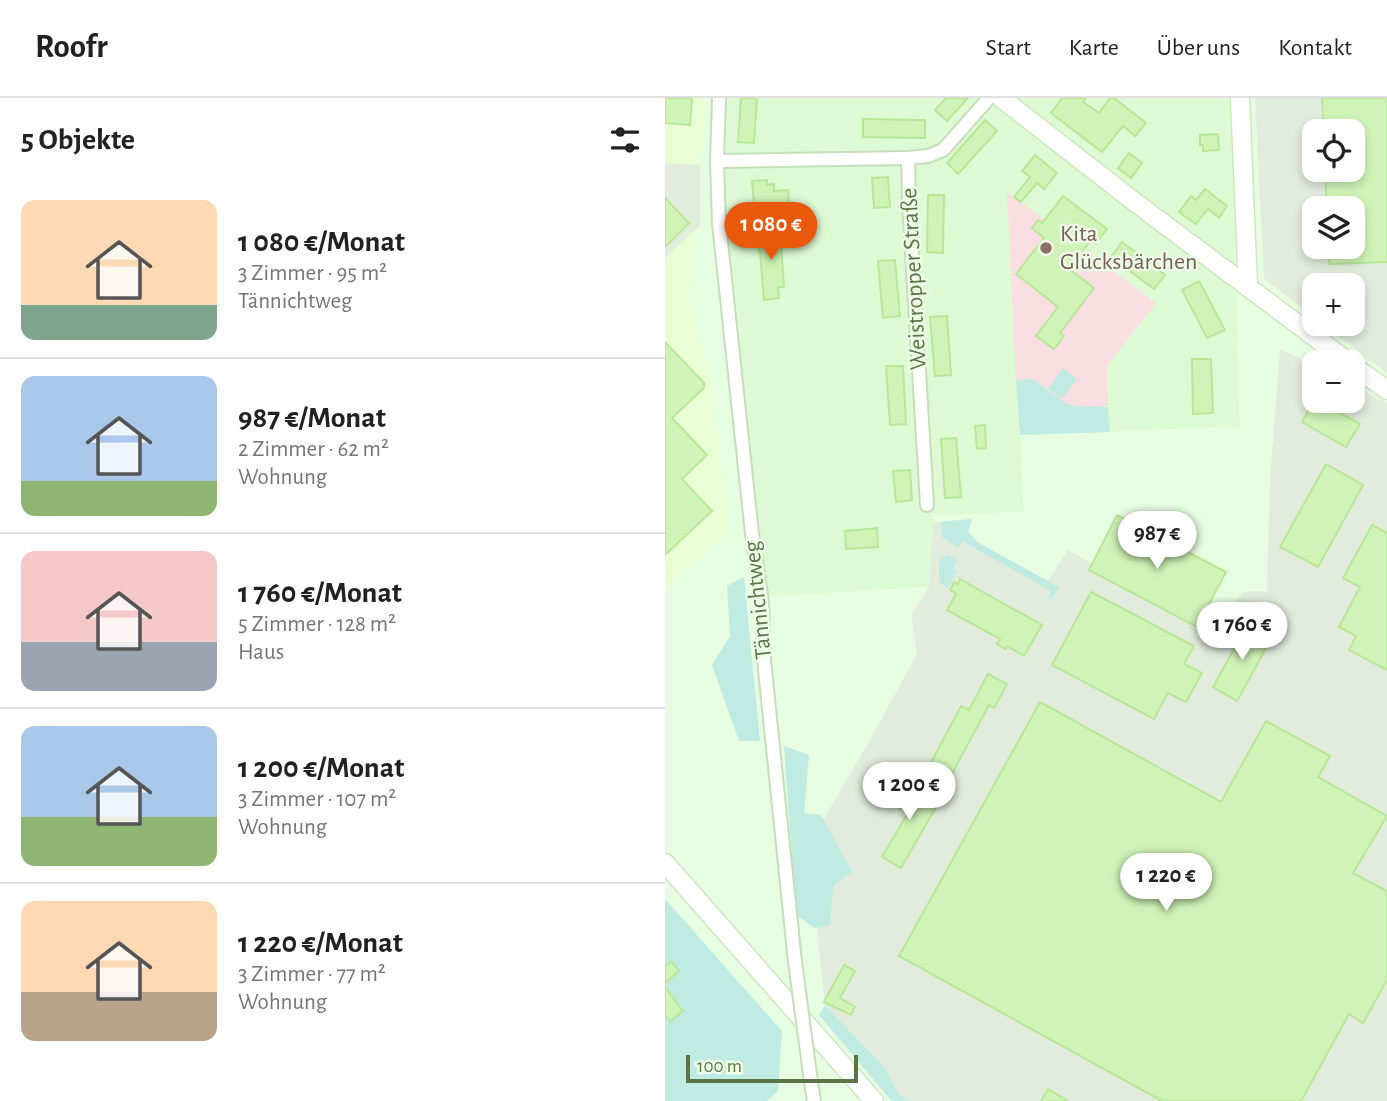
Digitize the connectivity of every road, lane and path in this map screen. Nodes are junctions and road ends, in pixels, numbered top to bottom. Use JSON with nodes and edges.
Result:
{"nodes":[{"id":1,"x":719,"y":98,"type":"edge"},
{"id":2,"x":998,"y":98,"type":"edge"},
{"id":3,"x":1240,"y":98,"type":"edge"},
{"id":4,"x":908,"y":158,"type":"junction"},
{"id":5,"x":717,"y":161,"type":"junction"},
{"id":6,"x":1248,"y":287,"type":"junction"},
{"id":7,"x":1332,"y":350,"type":"edge"},
{"id":8,"x":1365,"y":374,"type":"edge"},
{"id":9,"x":1387,"y":390,"type":"edge"},
{"id":10,"x":927,"y":505,"type":"dead end"},
{"id":11,"x":665,"y":863,"type":"edge"},
{"id":12,"x":813,"y":1095,"type":"edge"},
{"id":13,"x":874,"y":1101,"type":"edge"}],
"edges":[{"from":1,"to":5,"type":"street","name":"Tännichtweg"},
{"from":2,"to":4,"type":"street","name":"Weistropper Straße"},
{"from":2,"to":6,"type":"street"},
{"from":3,"to":6,"type":"street"},
{"from":4,"to":5,"type":"street"},
{"from":4,"to":10,"type":"street","name":"Weistropper Straße"},
{"from":5,"to":12,"type":"street","name":"Tännichtweg","bridge":true},
{"from":6,"to":7,"type":"street"},
{"from":8,"to":9,"type":"street"},
{"from":11,"to":13,"type":"street"}]}
